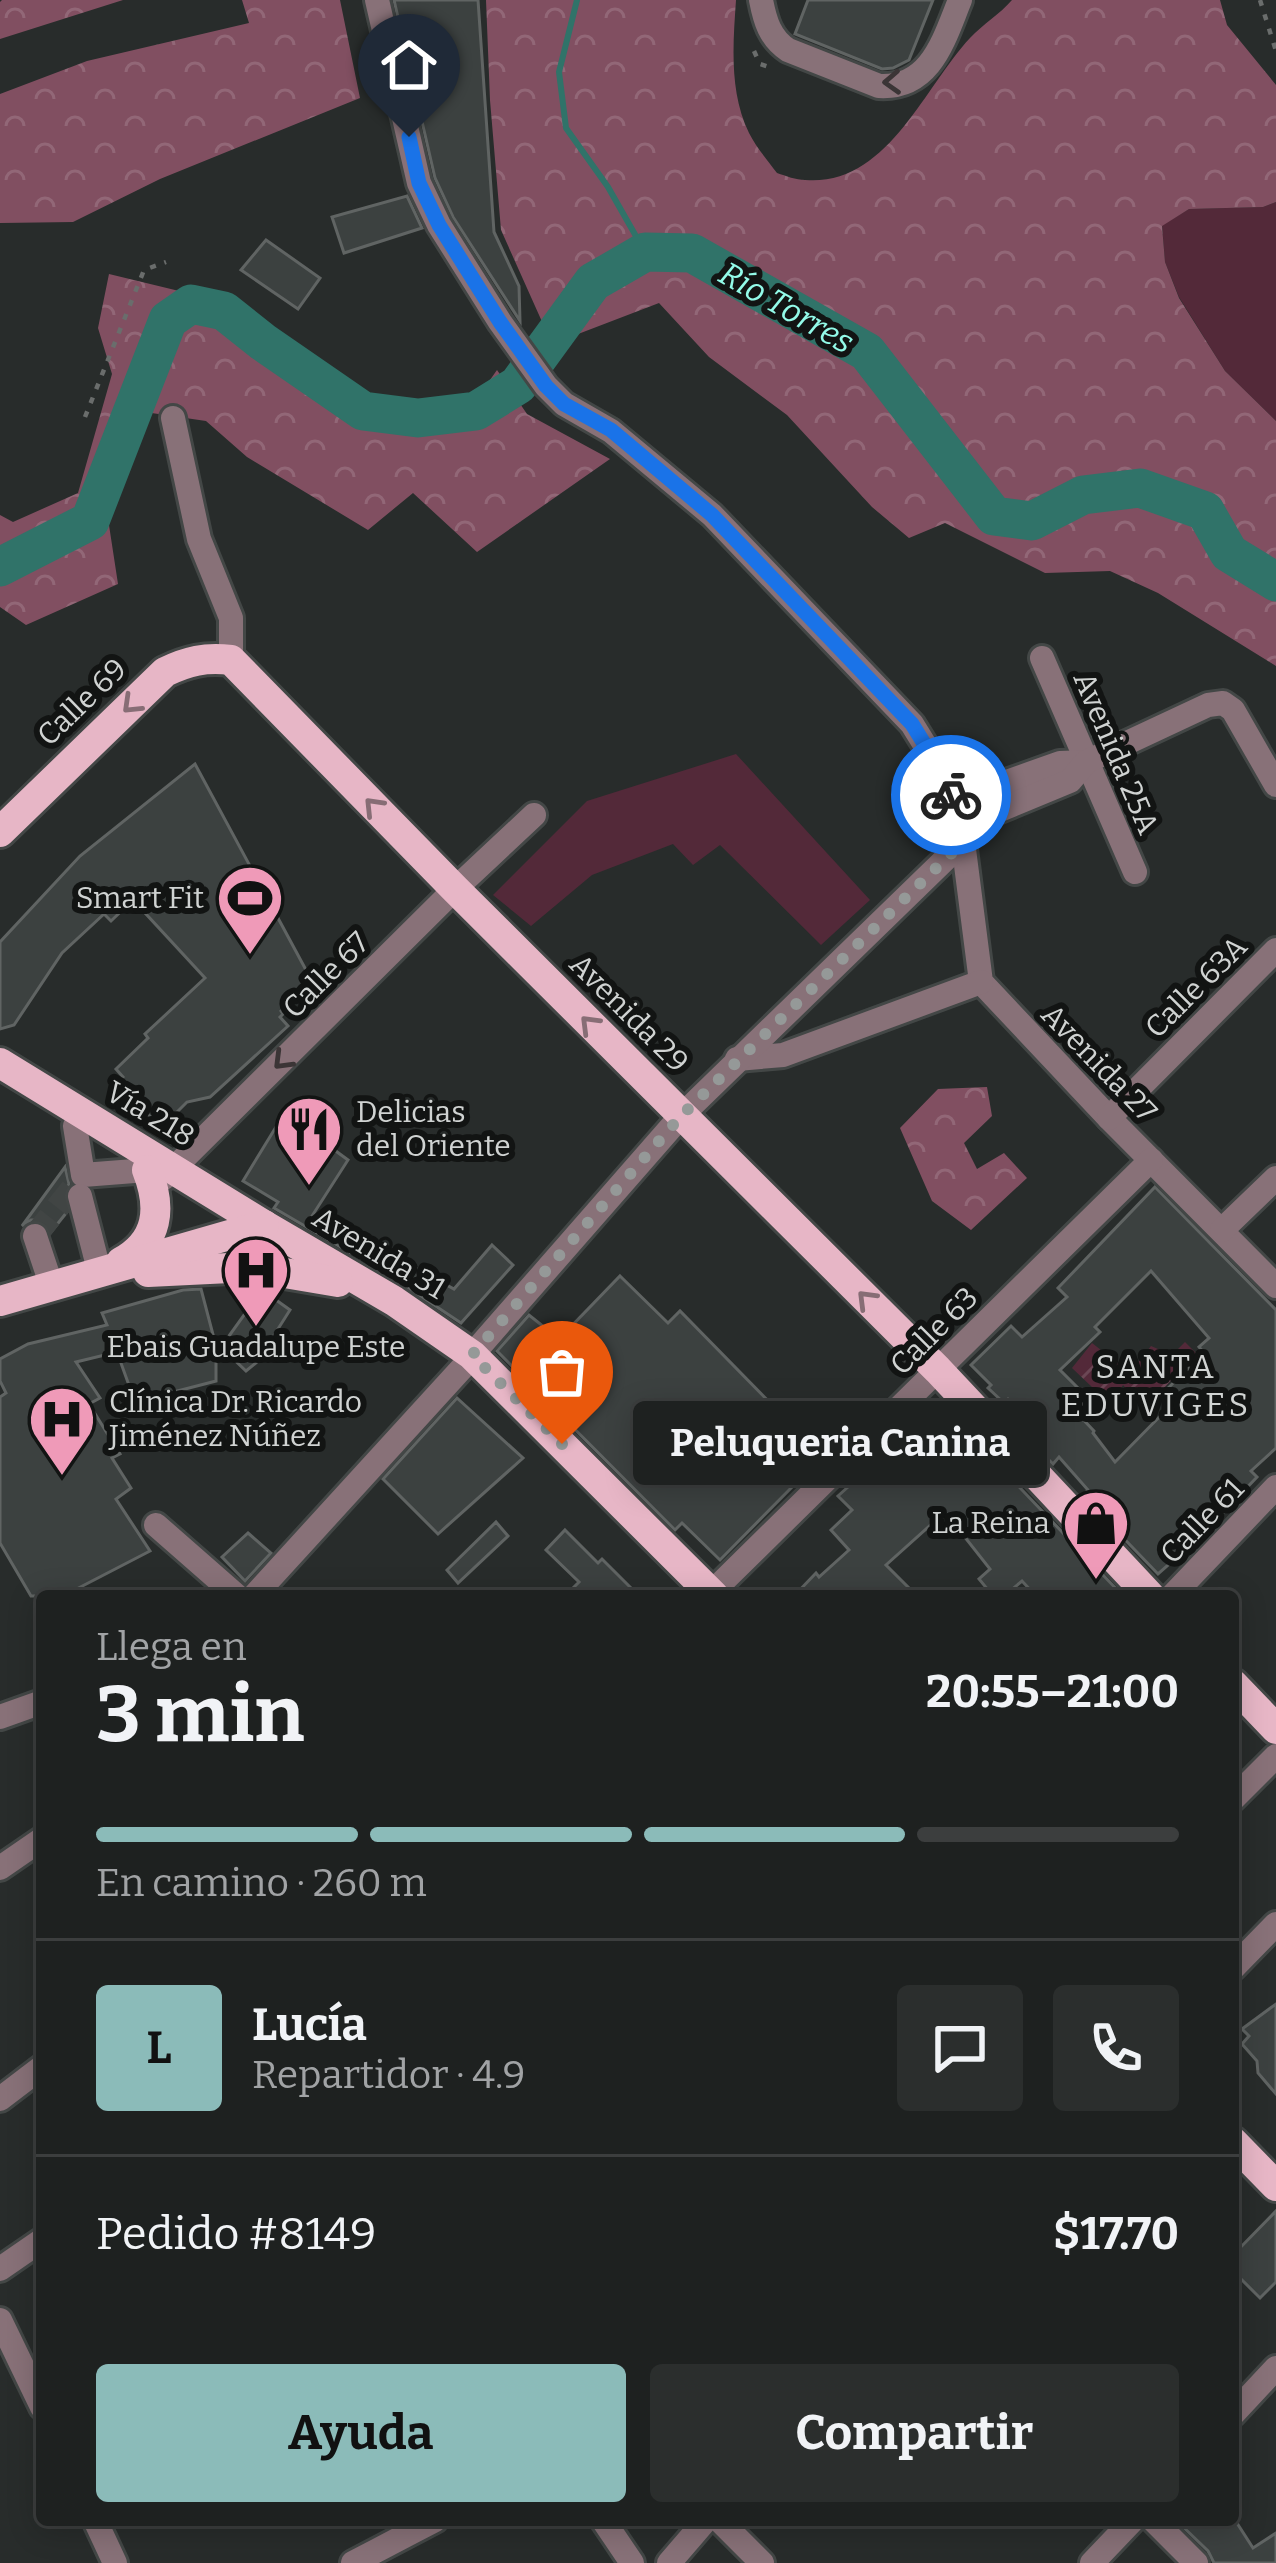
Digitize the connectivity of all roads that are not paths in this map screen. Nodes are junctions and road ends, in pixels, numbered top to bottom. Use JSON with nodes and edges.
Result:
{"nodes":[{"id":1,"x":377,"y":0,"type":"edge"},
{"id":2,"x":761,"y":0,"type":"edge"},
{"id":3,"x":960,"y":0,"type":"edge"},
{"id":4,"x":173,"y":418,"type":"dead end"},
{"id":5,"x":1042,"y":658,"type":"dead end"},
{"id":6,"x":231,"y":661,"type":"junction"},
{"id":7,"x":1086,"y":762,"type":"junction"},
{"id":8,"x":1276,"y":785,"type":"edge"},
{"id":9,"x":953,"y":800,"type":"junction"},
{"id":10,"x":534,"y":815,"type":"dead end"},
{"id":11,"x":0,"y":832,"type":"edge"},
{"id":12,"x":962,"y":833,"type":"junction"},
{"id":13,"x":1135,"y":872,"type":"dead end"},
{"id":14,"x":455,"y":889,"type":"junction"},
{"id":15,"x":1276,"y":950,"type":"edge"},
{"id":16,"x":981,"y":982,"type":"junction"},
{"id":17,"x":737,"y":1059,"type":"junction"},
{"id":18,"x":0,"y":1063,"type":"edge"},
{"id":19,"x":0,"y":1079,"type":"edge"},
{"id":20,"x":681,"y":1116,"type":"junction"},
{"id":21,"x":1108,"y":1118,"type":"junction"},
{"id":22,"x":1151,"y":1160,"type":"junction"},
{"id":23,"x":160,"y":1173,"type":"junction"},
{"id":24,"x":1276,"y":1178,"type":"edge"},
{"id":25,"x":80,"y":1196,"type":"dead end"},
{"id":26,"x":254,"y":1229,"type":"junction"},
{"id":27,"x":1222,"y":1231,"type":"junction"},
{"id":28,"x":35,"y":1236,"type":"dead end"},
{"id":29,"x":100,"y":1274,"type":"junction"},
{"id":30,"x":338,"y":1282,"type":"junction"},
{"id":31,"x":1276,"y":1286,"type":"edge"},
{"id":32,"x":52,"y":1287,"type":"junction"},
{"id":33,"x":0,"y":1301,"type":"edge"},
{"id":34,"x":468,"y":1361,"type":"junction"},
{"id":35,"x":938,"y":1370,"type":"junction"},
{"id":36,"x":1276,"y":1487,"type":"edge"},
{"id":37,"x":156,"y":1525,"type":"dead end"},
{"id":38,"x":230,"y":1590,"type":"edge"},
{"id":39,"x":259,"y":1590,"type":"edge"},
{"id":40,"x":701,"y":1590,"type":"edge"},
{"id":41,"x":711,"y":1590,"type":"edge"},
{"id":42,"x":1144,"y":1590,"type":"edge"},
{"id":43,"x":1178,"y":1590,"type":"edge"},
{"id":44,"x":1239,"y":1690,"type":"edge"},
{"id":45,"x":36,"y":1704,"type":"edge"},
{"id":46,"x":0,"y":1717,"type":"edge"},
{"id":47,"x":1276,"y":1730,"type":"edge"},
{"id":48,"x":1276,"y":1756,"type":"edge"},
{"id":49,"x":1239,"y":1793,"type":"edge"},
{"id":50,"x":36,"y":1843,"type":"edge"},
{"id":51,"x":0,"y":1868,"type":"edge"},
{"id":52,"x":1276,"y":1924,"type":"edge"},
{"id":53,"x":1239,"y":1962,"type":"edge"},
{"id":54,"x":36,"y":2072,"type":"edge"},
{"id":55,"x":0,"y":2098,"type":"edge"},
{"id":56,"x":1239,"y":2126,"type":"edge"},
{"id":57,"x":1239,"y":2148,"type":"edge"},
{"id":58,"x":1276,"y":2164,"type":"edge"},
{"id":59,"x":1276,"y":2186,"type":"edge"},
{"id":60,"x":36,"y":2244,"type":"edge"},
{"id":61,"x":0,"y":2269,"type":"edge"},
{"id":62,"x":0,"y":2320,"type":"edge"},
{"id":63,"x":1276,"y":2368,"type":"edge"},
{"id":64,"x":36,"y":2395,"type":"edge"},
{"id":65,"x":1239,"y":2408,"type":"edge"},
{"id":66,"x":98,"y":2526,"type":"edge"},
{"id":67,"x":424,"y":2526,"type":"edge"},
{"id":68,"x":607,"y":2526,"type":"edge"},
{"id":69,"x":701,"y":2526,"type":"edge"},
{"id":70,"x":725,"y":2526,"type":"edge"},
{"id":71,"x":1127,"y":2526,"type":"edge"},
{"id":72,"x":1159,"y":2526,"type":"edge"},
{"id":73,"x":116,"y":2563,"type":"edge"},
{"id":74,"x":353,"y":2563,"type":"edge"},
{"id":75,"x":632,"y":2563,"type":"edge"},
{"id":76,"x":669,"y":2563,"type":"edge"},
{"id":77,"x":762,"y":2563,"type":"edge"},
{"id":78,"x":1092,"y":2563,"type":"edge"},
{"id":79,"x":1196,"y":2563,"type":"edge"}],
"edges":[{"from":1,"to":9,"type":"street"},
{"from":3,"to":2,"type":"street","one_way":true},
{"from":4,"to":6,"type":"street"},
{"from":5,"to":7,"type":"street","name":"Avenida 25A"},
{"from":6,"to":11,"type":"main road","name":"Calle 69","one_way":true},
{"from":14,"to":6,"type":"main road","name":"Avenida 29","one_way":true},
{"from":7,"to":8,"type":"street"},
{"from":7,"to":9,"type":"street"},
{"from":7,"to":12,"type":"street"},
{"from":7,"to":13,"type":"street","name":"Avenida 25A"},
{"from":9,"to":12,"type":"street"},
{"from":10,"to":14,"type":"street","name":"Calle 67"},
{"from":12,"to":16,"type":"street"},
{"from":12,"to":17,"type":"street"},
{"from":20,"to":14,"type":"main road","name":"Avenida 29","one_way":true},
{"from":14,"to":23,"type":"street","name":"Calle 67","one_way":true},
{"from":15,"to":21,"type":"street","name":"Calle 63A"},
{"from":16,"to":17,"type":"street"},
{"from":16,"to":21,"type":"street","name":"Avenida 27"},
{"from":17,"to":20,"type":"street"},
{"from":18,"to":23,"type":"main road","name":"Vía 218"},
{"from":19,"to":23,"type":"main road","name":"Vía 218"},
{"from":20,"to":34,"type":"street"},
{"from":35,"to":20,"type":"main road","name":"Avenida 29","one_way":true},
{"from":21,"to":22,"type":"street","name":"Avenida 27"},
{"from":22,"to":27,"type":"street","name":"Avenida 27"},
{"from":22,"to":35,"type":"street","name":"Calle 63"},
{"from":23,"to":26,"type":"main road","name":"Vía 218"},
{"from":23,"to":29,"type":"main road"},
{"from":24,"to":27,"type":"street"},
{"from":25,"to":29,"type":"street"},
{"from":26,"to":29,"type":"main road"},
{"from":26,"to":30,"type":"main road","name":"Avenida 31"},
{"from":26,"to":34,"type":"main road","name":"Avenida 31"},
{"from":27,"to":31,"type":"street","name":"Avenida 27"},
{"from":28,"to":32,"type":"street"},
{"from":29,"to":30,"type":"main road"},
{"from":29,"to":32,"type":"main road"},
{"from":30,"to":34,"type":"main road","name":"Avenida 31"},
{"from":32,"to":33,"type":"main road"},
{"from":34,"to":39,"type":"street"},
{"from":34,"to":40,"type":"main road","name":"Avenida 31"},
{"from":35,"to":41,"type":"street","name":"Calle 63"},
{"from":35,"to":42,"type":"main road","name":"Avenida 29"},
{"from":36,"to":43,"type":"street","name":"Calle 61"},
{"from":37,"to":38,"type":"street"},
{"from":44,"to":47,"type":"main road"},
{"from":45,"to":46,"type":"street"},
{"from":48,"to":49,"type":"street"},
{"from":50,"to":51,"type":"street"},
{"from":52,"to":53,"type":"street"},
{"from":54,"to":55,"type":"street"},
{"from":56,"to":58,"type":"main road"},
{"from":57,"to":59,"type":"main road"},
{"from":60,"to":61,"type":"street"},
{"from":62,"to":64,"type":"street"},
{"from":63,"to":65,"type":"street"},
{"from":66,"to":73,"type":"street"},
{"from":67,"to":74,"type":"street"},
{"from":68,"to":75,"type":"street"},
{"from":69,"to":76,"type":"street"},
{"from":70,"to":77,"type":"street"},
{"from":71,"to":78,"type":"street"},
{"from":72,"to":79,"type":"street"}]}
